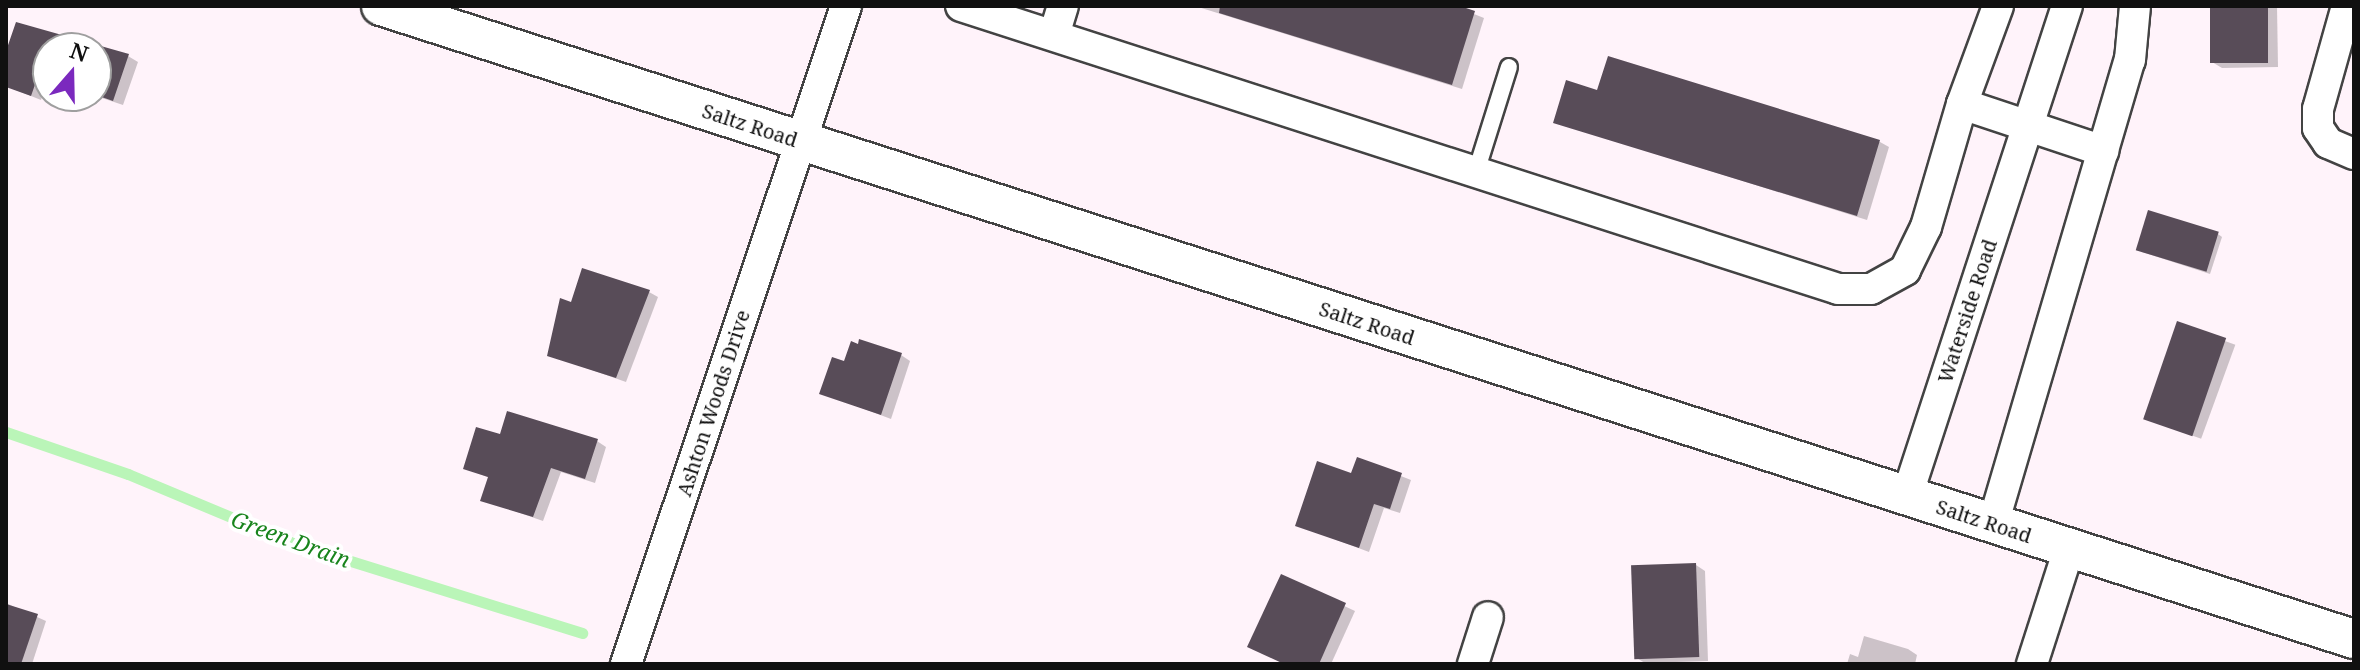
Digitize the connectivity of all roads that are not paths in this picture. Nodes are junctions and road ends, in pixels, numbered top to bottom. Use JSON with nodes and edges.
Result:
{"nodes":[{"id":1,"x":381,"y":6,"type":"edge"},
{"id":2,"x":846,"y":6,"type":"edge"},
{"id":3,"x":961,"y":6,"type":"edge"},
{"id":4,"x":1063,"y":6,"type":"edge"},
{"id":5,"x":1998,"y":6,"type":"edge"},
{"id":6,"x":2067,"y":6,"type":"edge"},
{"id":7,"x":2135,"y":6,"type":"edge"},
{"id":8,"x":2334,"y":6,"type":"edge"},
{"id":9,"x":2347,"y":6,"type":"edge"},
{"id":10,"x":1054,"y":35,"type":"junction"},
{"id":11,"x":2336,"y":40,"type":"junction"},
{"id":12,"x":1509,"y":67,"type":"dead end"},
{"id":13,"x":1962,"y":104,"type":"junction"},
{"id":14,"x":2028,"y":125,"type":"junction"},
{"id":15,"x":799,"y":141,"type":"junction"},
{"id":16,"x":2103,"y":151,"type":"junction"},
{"id":17,"x":2354,"y":154,"type":"edge"},
{"id":18,"x":1476,"y":172,"type":"junction"},
{"id":19,"x":1907,"y":496,"type":"junction"},
{"id":20,"x":1993,"y":524,"type":"junction"},
{"id":21,"x":2069,"y":549,"type":"junction"},
{"id":22,"x":1488,"y":617,"type":"dead end"},
{"id":23,"x":2354,"y":639,"type":"edge"},
{"id":24,"x":626,"y":664,"type":"edge"},
{"id":25,"x":1473,"y":664,"type":"edge"},
{"id":26,"x":2032,"y":664,"type":"edge"}],
"edges":[{"from":1,"to":15,"type":"street","name":"Saltz Road"},
{"from":2,"to":15,"type":"street","name":"Ashton Woods Drive"},
{"from":3,"to":10,"type":"street"},
{"from":4,"to":10,"type":"street"},
{"from":5,"to":13,"type":"street"},
{"from":6,"to":14,"type":"street","name":"Waterside Road"},
{"from":7,"to":16,"type":"street"},
{"from":8,"to":11,"type":"street"},
{"from":9,"to":11,"type":"street"},
{"from":10,"to":18,"type":"street"},
{"from":11,"to":17,"type":"street"},
{"from":12,"to":18,"type":"lane"},
{"from":13,"to":14,"type":"street"},
{"from":13,"to":18,"type":"street"},
{"from":14,"to":16,"type":"street"},
{"from":14,"to":19,"type":"street","name":"Waterside Road"},
{"from":15,"to":19,"type":"street","name":"Saltz Road"},
{"from":15,"to":24,"type":"street","name":"Ashton Woods Drive"},
{"from":16,"to":20,"type":"street"},
{"from":19,"to":20,"type":"street","name":"Saltz Road"},
{"from":20,"to":21,"type":"street","name":"Saltz Road"},
{"from":21,"to":23,"type":"street","name":"Saltz Road"},
{"from":21,"to":26,"type":"street"},
{"from":22,"to":25,"type":"street"}]}
